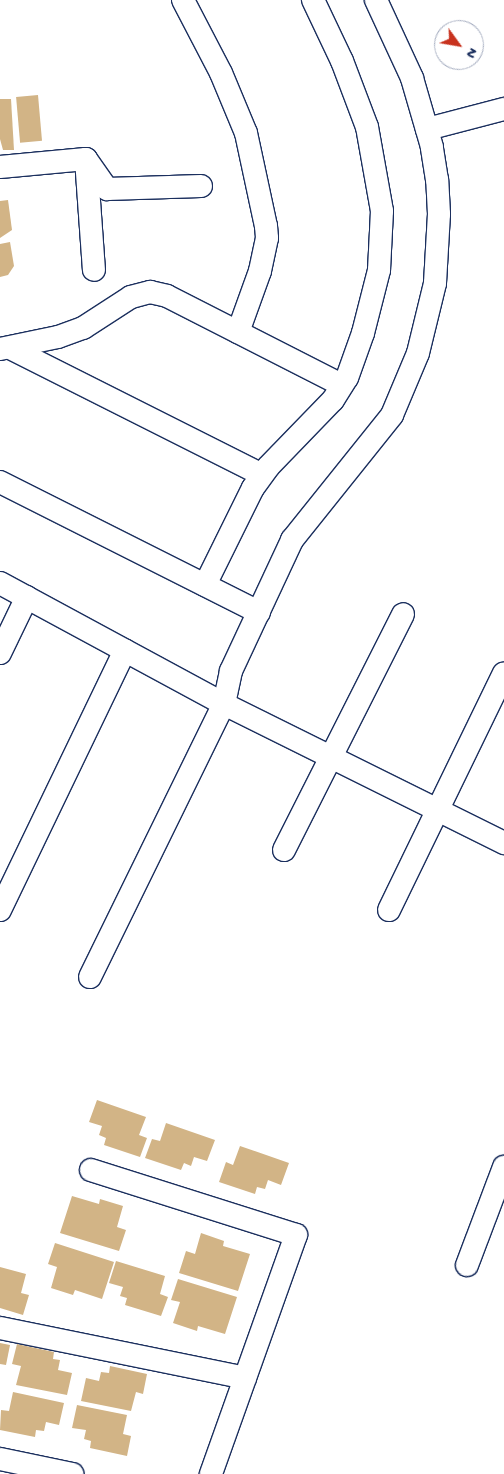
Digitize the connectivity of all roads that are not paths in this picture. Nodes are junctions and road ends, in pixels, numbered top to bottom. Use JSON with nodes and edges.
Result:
{"nodes":[{"id":1,"x":183,"y":0,"type":"edge"},
{"id":2,"x":313,"y":0,"type":"edge"},
{"id":3,"x":376,"y":0,"type":"edge"},
{"id":4,"x":504,"y":109,"type":"edge"},
{"id":5,"x":427,"y":129,"type":"junction"},
{"id":6,"x":86,"y":159,"type":"junction"},
{"id":7,"x":0,"y":167,"type":"edge"},
{"id":8,"x":201,"y":186,"type":"dead end"},
{"id":9,"x":94,"y":270,"type":"dead end"},
{"id":10,"x":238,"y":332,"type":"junction"},
{"id":11,"x":5,"y":349,"type":"edge"},
{"id":12,"x":342,"y":385,"type":"junction"},
{"id":13,"x":262,"y":475,"type":"junction"},
{"id":14,"x":0,"y":482,"type":"edge"},
{"id":15,"x":0,"y":583,"type":"edge"},
{"id":16,"x":205,"y":585,"type":"junction"},
{"id":17,"x":27,"y":597,"type":"junction"},
{"id":18,"x":259,"y":612,"type":"junction"},
{"id":19,"x":403,"y":614,"type":"dead end"},
{"id":20,"x":125,"y":650,"type":"junction"},
{"id":21,"x":0,"y":653,"type":"edge"},
{"id":22,"x":504,"y":673,"type":"edge"},
{"id":23,"x":224,"y":704,"type":"junction"},
{"id":24,"x":331,"y":757,"type":"junction"},
{"id":25,"x":438,"y":810,"type":"junction"},
{"id":26,"x":504,"y":843,"type":"edge"},
{"id":27,"x":284,"y":850,"type":"dead end"},
{"id":28,"x":0,"y":910,"type":"edge"},
{"id":29,"x":389,"y":910,"type":"dead end"},
{"id":30,"x":90,"y":977,"type":"dead end"},
{"id":31,"x":504,"y":1167,"type":"edge"},
{"id":32,"x":91,"y":1170,"type":"dead end"},
{"id":33,"x":467,"y":1265,"type":"dead end"},
{"id":34,"x":0,"y":1328,"type":"edge"},
{"id":35,"x":245,"y":1378,"type":"junction"},
{"id":36,"x":0,"y":1459,"type":"edge"},
{"id":37,"x":72,"y":1474,"type":"edge"},
{"id":38,"x":211,"y":1474,"type":"edge"}],
"edges":[{"from":1,"to":10,"type":"street"},
{"from":2,"to":12,"type":"street"},
{"from":3,"to":5,"type":"street"},
{"from":4,"to":5,"type":"street"},
{"from":5,"to":18,"type":"street"},
{"from":6,"to":7,"type":"street"},
{"from":6,"to":8,"type":"street"},
{"from":6,"to":9,"type":"street"},
{"from":10,"to":11,"type":"street"},
{"from":10,"to":12,"type":"street"},
{"from":11,"to":13,"type":"street"},
{"from":12,"to":13,"type":"street"},
{"from":13,"to":16,"type":"street"},
{"from":14,"to":16,"type":"street"},
{"from":15,"to":17,"type":"street"},
{"from":16,"to":18,"type":"street"},
{"from":17,"to":20,"type":"street"},
{"from":17,"to":21,"type":"street"},
{"from":18,"to":23,"type":"street"},
{"from":19,"to":24,"type":"street"},
{"from":20,"to":23,"type":"street"},
{"from":20,"to":28,"type":"street"},
{"from":22,"to":25,"type":"street"},
{"from":23,"to":24,"type":"street"},
{"from":23,"to":30,"type":"street"},
{"from":24,"to":25,"type":"street"},
{"from":24,"to":27,"type":"street"},
{"from":25,"to":26,"type":"street"},
{"from":25,"to":29,"type":"street"},
{"from":31,"to":33,"type":"street"},
{"from":32,"to":35,"type":"street"},
{"from":34,"to":35,"type":"street"},
{"from":35,"to":38,"type":"street"},
{"from":36,"to":37,"type":"street"}]}
